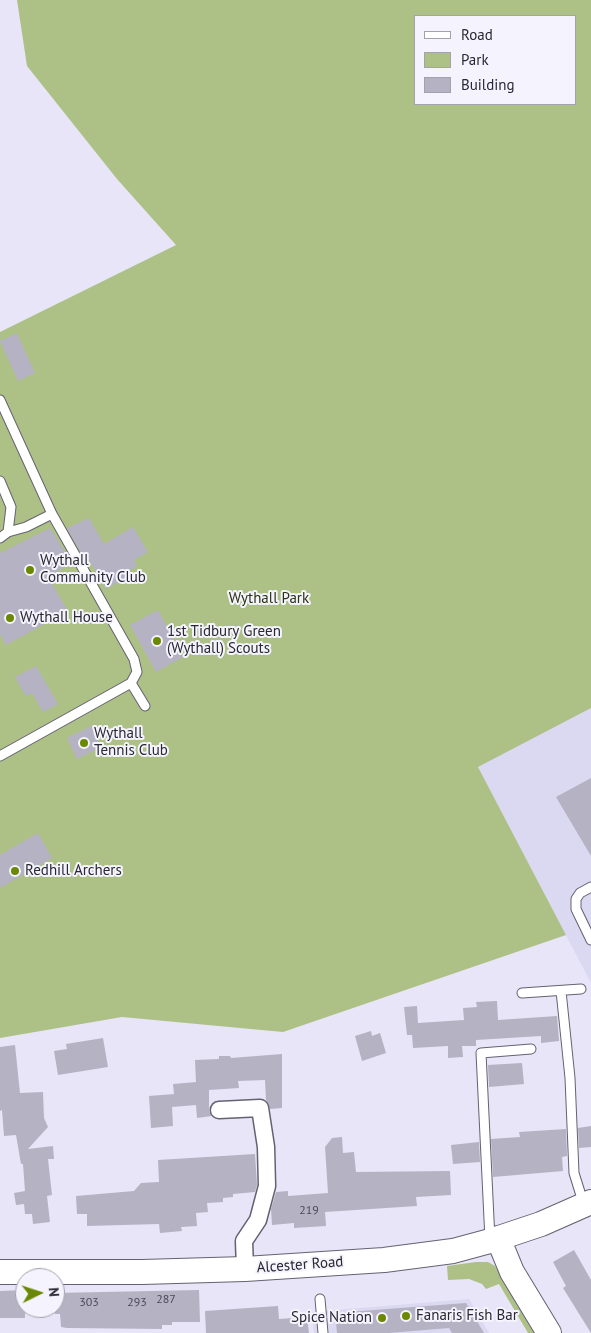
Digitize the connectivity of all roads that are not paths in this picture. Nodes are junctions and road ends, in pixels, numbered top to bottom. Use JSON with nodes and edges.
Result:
{"nodes":[{"id":1,"x":0,"y":400,"type":"edge"},
{"id":2,"x":0,"y":481,"type":"edge"},
{"id":3,"x":52,"y":514,"type":"junction"},
{"id":4,"x":8,"y":532,"type":"junction"},
{"id":5,"x":0,"y":538,"type":"edge"},
{"id":6,"x":131,"y":683,"type":"junction"},
{"id":7,"x":144,"y":706,"type":"dead end"},
{"id":8,"x":0,"y":756,"type":"edge"},
{"id":9,"x":591,"y":887,"type":"edge"},
{"id":10,"x":591,"y":940,"type":"edge"},
{"id":11,"x":582,"y":989,"type":"dead end"},
{"id":12,"x":561,"y":991,"type":"junction"},
{"id":13,"x":522,"y":993,"type":"dead end"},
{"id":14,"x":531,"y":1049,"type":"dead end"},
{"id":15,"x":218,"y":1110,"type":"dead end"},
{"id":16,"x":587,"y":1203,"type":"edge"},
{"id":17,"x":494,"y":1240,"type":"junction"},
{"id":18,"x":245,"y":1269,"type":"junction"},
{"id":19,"x":0,"y":1272,"type":"edge"},
{"id":20,"x":320,"y":1299,"type":"dead end"},
{"id":21,"x":323,"y":1333,"type":"edge"},
{"id":22,"x":549,"y":1333,"type":"edge"}],
"edges":[{"from":1,"to":3,"type":"lane"},
{"from":2,"to":4,"type":"lane"},
{"from":3,"to":4,"type":"lane"},
{"from":3,"to":6,"type":"lane"},
{"from":4,"to":5,"type":"lane"},
{"from":6,"to":7,"type":"lane"},
{"from":6,"to":8,"type":"lane"},
{"from":9,"to":10,"type":"lane"},
{"from":11,"to":12,"type":"lane"},
{"from":12,"to":13,"type":"lane"},
{"from":12,"to":16,"type":"lane"},
{"from":14,"to":17,"type":"lane"},
{"from":15,"to":18,"type":"street"},
{"from":16,"to":17,"type":"street","name":"Alcester Road"},
{"from":17,"to":18,"type":"street","name":"Alcester Road"},
{"from":17,"to":22,"type":"street"},
{"from":18,"to":19,"type":"street","name":"Alcester Road"},
{"from":20,"to":21,"type":"lane"}]}
